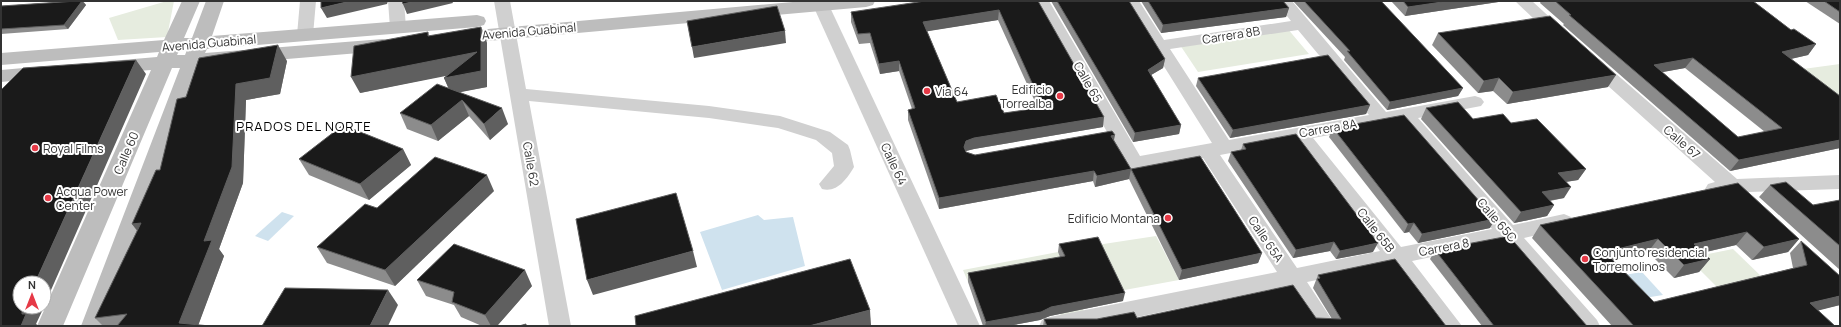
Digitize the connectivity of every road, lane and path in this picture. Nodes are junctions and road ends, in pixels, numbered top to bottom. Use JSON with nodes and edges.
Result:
{"nodes":[{"id":1,"x":191,"y":1,"type":"edge"},
{"id":2,"x":215,"y":1,"type":"edge"},
{"id":3,"x":308,"y":1,"type":"edge"},
{"id":4,"x":396,"y":1,"type":"edge"},
{"id":5,"x":703,"y":1,"type":"edge"},
{"id":6,"x":866,"y":1,"type":"edge"},
{"id":7,"x":1041,"y":1,"type":"edge"},
{"id":8,"x":1131,"y":1,"type":"edge"},
{"id":9,"x":1283,"y":1,"type":"edge"},
{"id":10,"x":1522,"y":1,"type":"edge"},
{"id":11,"x":820,"y":3,"type":"edge"},
{"id":12,"x":505,"y":17,"type":"edge"},
{"id":13,"x":1302,"y":24,"type":"junction"},
{"id":14,"x":398,"y":28,"type":"junction"},
{"id":15,"x":305,"y":35,"type":"junction"},
{"id":16,"x":1160,"y":46,"type":"junction"},
{"id":17,"x":196,"y":52,"type":"junction"},
{"id":18,"x":168,"y":54,"type":"junction"},
{"id":19,"x":1,"y":59,"type":"edge"},
{"id":20,"x":31,"y":73,"type":"junction"},
{"id":21,"x":1,"y":76,"type":"edge"},
{"id":22,"x":11,"y":93,"type":"edge"},
{"id":23,"x":518,"y":94,"type":"junction"},
{"id":24,"x":1470,"y":96,"type":"dead end"},
{"id":25,"x":1405,"y":115,"type":"junction"},
{"id":26,"x":1382,"y":119,"type":"junction"},
{"id":27,"x":1117,"y":132,"type":"junction"},
{"id":28,"x":1300,"y":134,"type":"junction"},
{"id":29,"x":1099,"y":135,"type":"edge"},
{"id":30,"x":1216,"y":149,"type":"junction"},
{"id":31,"x":1134,"y":164,"type":"joint"},
{"id":32,"x":1840,"y":182,"type":"edge"},
{"id":33,"x":829,"y":184,"type":"dead end"},
{"id":34,"x":1732,"y":186,"type":"junction"},
{"id":35,"x":1693,"y":194,"type":"edge"},
{"id":36,"x":1749,"y":201,"type":"edge"},
{"id":37,"x":1586,"y":218,"type":"edge"},
{"id":38,"x":1509,"y":234,"type":"junction"},
{"id":39,"x":1397,"y":257,"type":"junction"},
{"id":40,"x":1291,"y":277,"type":"junction"},
{"id":41,"x":50,"y":326,"type":"edge"},
{"id":42,"x":94,"y":326,"type":"edge"},
{"id":43,"x":560,"y":326,"type":"edge"},
{"id":44,"x":969,"y":326,"type":"edge"},
{"id":45,"x":1050,"y":326,"type":"edge"},
{"id":46,"x":1325,"y":326,"type":"edge"},
{"id":47,"x":1451,"y":326,"type":"edge"},
{"id":48,"x":1589,"y":326,"type":"edge"}],
"edges":[{"from":1,"to":18,"type":"main road","name":"Calle 60"},
{"from":2,"to":17,"type":"main road"},
{"from":3,"to":15,"type":"street"},
{"from":4,"to":14,"type":"street"},
{"from":5,"to":12,"type":"main road","name":"Avenida Guabinal"},
{"from":6,"to":11,"type":"main road","name":"Avenida Guabinal"},
{"from":7,"to":27,"type":"street","name":"Calle 65"},
{"from":8,"to":16,"type":"street","name":"Calle 65A"},
{"from":9,"to":13,"type":"street"},
{"from":10,"to":34,"type":"street","name":"Calle 67"},
{"from":11,"to":12,"type":"main road","name":"Avenida Guabinal"},
{"from":11,"to":44,"type":"street","name":"Calle 64"},
{"from":12,"to":14,"type":"main road","name":"Avenida Guabinal"},
{"from":12,"to":17,"type":"main road","name":"Avenida Guabinal"},
{"from":12,"to":23,"type":"street","name":"Calle 62"},
{"from":13,"to":16,"type":"street","name":"Carrera 8B"},
{"from":13,"to":26,"type":"street"},
{"from":14,"to":15,"type":"main road","name":"Avenida Guabinal"},
{"from":15,"to":17,"type":"main road","name":"Avenida Guabinal"},
{"from":16,"to":30,"type":"street","name":"Calle 65A"},
{"from":17,"to":18,"type":"main road","name":"Avenida Guabinal"},
{"from":17,"to":42,"type":"main road"},
{"from":18,"to":19,"type":"main road","name":"Avenida Guabinal"},
{"from":18,"to":20,"type":"main road","name":"Avenida Guabinal"},
{"from":18,"to":41,"type":"main road","name":"Calle 60"},
{"from":20,"to":21,"type":"main road","name":"Avenida Guabinal"},
{"from":20,"to":22,"type":"street"},
{"from":23,"to":33,"type":"street"},
{"from":23,"to":43,"type":"street","name":"Calle 62"},
{"from":24,"to":25,"type":"street","name":"Carrera 8A"},
{"from":25,"to":26,"type":"street","name":"Carrera 8A"},
{"from":25,"to":38,"type":"street","name":"Calle 65C"},
{"from":26,"to":28,"type":"street","name":"Carrera 8A"},
{"from":27,"to":29,"type":"street"},
{"from":27,"to":31,"type":"street","name":"Calle 65"},
{"from":28,"to":30,"type":"street","name":"Carrera 8A"},
{"from":28,"to":39,"type":"street","name":"Calle 65B"},
{"from":30,"to":31,"type":"street","name":"Carrera 8A"},
{"from":30,"to":40,"type":"street","name":"Calle 65A"},
{"from":32,"to":34,"type":"street"},
{"from":34,"to":35,"type":"street"},
{"from":34,"to":36,"type":"street","name":"Calle 67"},
{"from":37,"to":38,"type":"street","name":"Carrera 8"},
{"from":38,"to":39,"type":"street","name":"Carrera 8"},
{"from":38,"to":48,"type":"street","name":"Calle 65C"},
{"from":39,"to":40,"type":"street","name":"Carrera 8"},
{"from":39,"to":47,"type":"street","name":"Calle 65B"},
{"from":40,"to":45,"type":"street","name":"Carrera 8"},
{"from":40,"to":46,"type":"street","name":"Calle 65A"}]}
